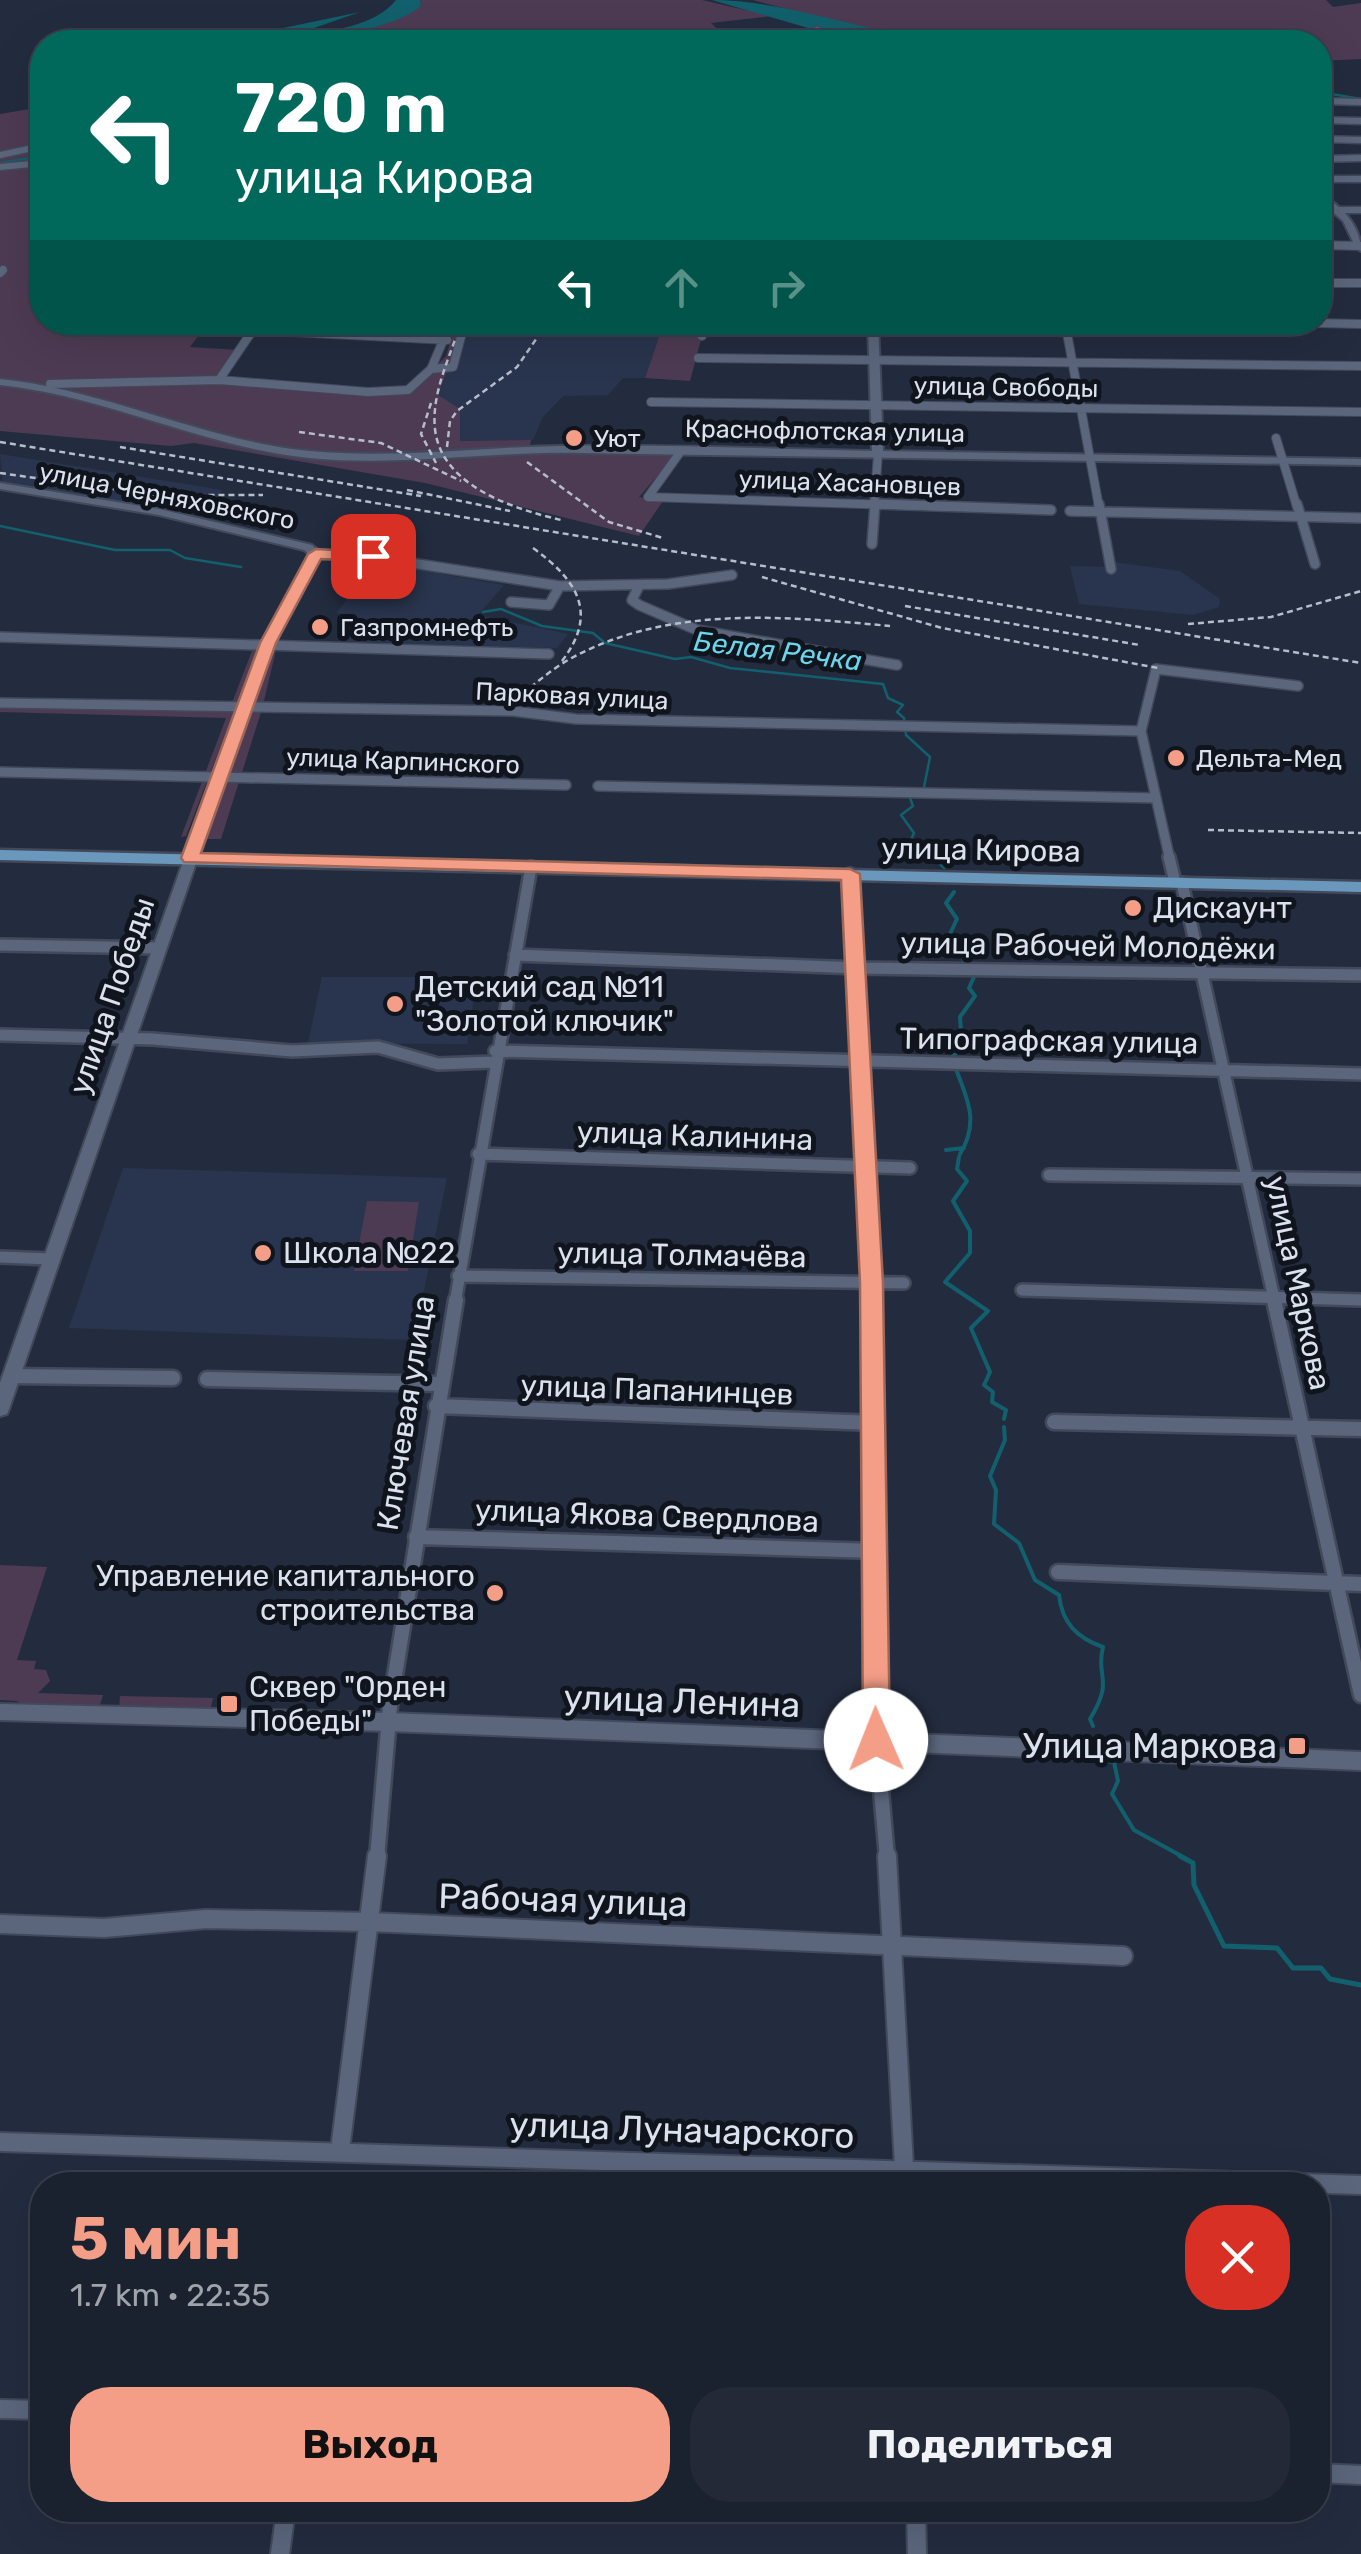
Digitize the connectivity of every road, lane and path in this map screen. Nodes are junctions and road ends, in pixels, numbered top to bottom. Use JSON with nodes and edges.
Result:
{"nodes":[{"id":1,"x":1332,"y":101,"type":"edge"},
{"id":2,"x":1361,"y":102,"type":"edge"},
{"id":3,"x":1332,"y":120,"type":"edge"},
{"id":4,"x":1361,"y":121,"type":"edge"},
{"id":5,"x":1332,"y":139,"type":"edge"},
{"id":6,"x":1361,"y":140,"type":"edge"},
{"id":7,"x":30,"y":149,"type":"edge"},
{"id":8,"x":0,"y":155,"type":"edge"},
{"id":9,"x":1332,"y":158,"type":"edge"},
{"id":10,"x":1361,"y":158,"type":"edge"},
{"id":11,"x":30,"y":164,"type":"edge"},
{"id":12,"x":0,"y":167,"type":"edge"},
{"id":13,"x":1332,"y":179,"type":"edge"},
{"id":14,"x":1361,"y":179,"type":"edge"},
{"id":15,"x":1332,"y":206,"type":"edge"},
{"id":16,"x":1332,"y":210,"type":"edge"},
{"id":17,"x":1336,"y":210,"type":"junction"},
{"id":18,"x":1361,"y":210,"type":"edge"},
{"id":19,"x":1332,"y":246,"type":"edge"},
{"id":20,"x":1361,"y":247,"type":"edge"},
{"id":21,"x":1332,"y":283,"type":"edge"},
{"id":22,"x":1361,"y":283,"type":"edge"},
{"id":23,"x":1332,"y":323,"type":"edge"},
{"id":24,"x":1361,"y":324,"type":"edge"},
{"id":25,"x":250,"y":335,"type":"edge"},
{"id":26,"x":379,"y":335,"type":"edge"},
{"id":27,"x":448,"y":335,"type":"edge"},
{"id":28,"x":461,"y":335,"type":"edge"},
{"id":29,"x":874,"y":335,"type":"edge"},
{"id":30,"x":1068,"y":335,"type":"edge"},
{"id":31,"x":447,"y":340,"type":"junction"},
{"id":32,"x":698,"y":358,"type":"dead end"},
{"id":33,"x":875,"y":358,"type":"junction"},
{"id":34,"x":1073,"y":362,"type":"junction"},
{"id":35,"x":1361,"y":366,"type":"edge"},
{"id":36,"x":431,"y":369,"type":"junction"},
{"id":37,"x":219,"y":380,"type":"junction"},
{"id":38,"x":0,"y":382,"type":"edge"},
{"id":39,"x":50,"y":384,"type":"junction"},
{"id":40,"x":651,"y":402,"type":"dead end"},
{"id":41,"x":875,"y":405,"type":"junction"},
{"id":42,"x":1082,"y":408,"type":"junction"},
{"id":43,"x":1361,"y":412,"type":"edge"},
{"id":44,"x":1276,"y":438,"type":"dead end"},
{"id":45,"x":681,"y":451,"type":"junction"},
{"id":46,"x":878,"y":454,"type":"junction"},
{"id":47,"x":1090,"y":457,"type":"junction"},
{"id":48,"x":1283,"y":460,"type":"junction"},
{"id":49,"x":1361,"y":462,"type":"edge"},
{"id":50,"x":0,"y":486,"type":"edge"},
{"id":51,"x":878,"y":503,"type":"junction"},
{"id":52,"x":1051,"y":510,"type":"dead end"},
{"id":53,"x":1070,"y":511,"type":"dead end"},
{"id":54,"x":1104,"y":512,"type":"junction"},
{"id":55,"x":1302,"y":516,"type":"junction"},
{"id":56,"x":1361,"y":518,"type":"edge"},
{"id":57,"x":872,"y":544,"type":"dead end"},
{"id":58,"x":316,"y":554,"type":"junction"},
{"id":59,"x":1315,"y":564,"type":"dead end"},
{"id":60,"x":1111,"y":569,"type":"dead end"},
{"id":61,"x":732,"y":575,"type":"dead end"},
{"id":62,"x":560,"y":586,"type":"junction"},
{"id":63,"x":638,"y":588,"type":"junction"},
{"id":64,"x":511,"y":602,"type":"dead end"},
{"id":65,"x":0,"y":637,"type":"edge"},
{"id":66,"x":268,"y":643,"type":"junction"},
{"id":67,"x":549,"y":654,"type":"dead end"},
{"id":68,"x":897,"y":665,"type":"dead end"},
{"id":69,"x":1298,"y":686,"type":"dead end"},
{"id":70,"x":0,"y":703,"type":"edge"},
{"id":71,"x":243,"y":708,"type":"junction"},
{"id":72,"x":1141,"y":731,"type":"junction"},
{"id":73,"x":0,"y":772,"type":"edge"},
{"id":74,"x":218,"y":776,"type":"junction"},
{"id":75,"x":566,"y":786,"type":"dead end"},
{"id":76,"x":598,"y":786,"type":"dead end"},
{"id":77,"x":1156,"y":798,"type":"junction"},
{"id":78,"x":0,"y":854,"type":"edge"},
{"id":79,"x":190,"y":858,"type":"junction"},
{"id":80,"x":531,"y":866,"type":"junction"},
{"id":81,"x":850,"y":874,"type":"junction"},
{"id":82,"x":1178,"y":882,"type":"junction"},
{"id":83,"x":1361,"y":887,"type":"edge"},
{"id":84,"x":0,"y":944,"type":"edge"},
{"id":85,"x":159,"y":948,"type":"junction"},
{"id":86,"x":515,"y":955,"type":"junction"},
{"id":87,"x":858,"y":968,"type":"junction"},
{"id":88,"x":1201,"y":970,"type":"junction"},
{"id":89,"x":1361,"y":975,"type":"edge"},
{"id":90,"x":0,"y":1035,"type":"edge"},
{"id":91,"x":127,"y":1038,"type":"junction"},
{"id":92,"x":494,"y":1056,"type":"junction"},
{"id":93,"x":864,"y":1062,"type":"junction"},
{"id":94,"x":1227,"y":1070,"type":"junction"},
{"id":95,"x":1361,"y":1074,"type":"edge"},
{"id":96,"x":478,"y":1154,"type":"junction"},
{"id":97,"x":867,"y":1167,"type":"junction"},
{"id":98,"x":910,"y":1168,"type":"dead end"},
{"id":99,"x":1049,"y":1175,"type":"dead end"},
{"id":100,"x":1250,"y":1177,"type":"junction"},
{"id":101,"x":1361,"y":1179,"type":"edge"},
{"id":102,"x":0,"y":1258,"type":"edge"},
{"id":103,"x":51,"y":1259,"type":"junction"},
{"id":104,"x":458,"y":1276,"type":"junction"},
{"id":105,"x":872,"y":1283,"type":"junction"},
{"id":106,"x":904,"y":1283,"type":"dead end"},
{"id":107,"x":1022,"y":1290,"type":"dead end"},
{"id":108,"x":1274,"y":1299,"type":"junction"},
{"id":109,"x":1361,"y":1300,"type":"edge"},
{"id":110,"x":11,"y":1376,"type":"junction"},
{"id":111,"x":174,"y":1378,"type":"dead end"},
{"id":112,"x":207,"y":1379,"type":"dead end"},
{"id":113,"x":440,"y":1384,"type":"junction"},
{"id":114,"x":436,"y":1406,"type":"junction"},
{"id":115,"x":0,"y":1409,"type":"edge"},
{"id":116,"x":1054,"y":1422,"type":"dead end"},
{"id":117,"x":875,"y":1424,"type":"junction"},
{"id":118,"x":1302,"y":1428,"type":"junction"},
{"id":119,"x":1361,"y":1429,"type":"edge"},
{"id":120,"x":416,"y":1537,"type":"junction"},
{"id":121,"x":876,"y":1551,"type":"junction"},
{"id":122,"x":1058,"y":1572,"type":"dead end"},
{"id":123,"x":1336,"y":1584,"type":"junction"},
{"id":124,"x":1361,"y":1584,"type":"edge"},
{"id":125,"x":1361,"y":1694,"type":"edge"},
{"id":126,"x":0,"y":1712,"type":"edge"},
{"id":127,"x":389,"y":1722,"type":"junction"},
{"id":128,"x":876,"y":1740,"type":"junction"},
{"id":129,"x":1361,"y":1761,"type":"edge"},
{"id":130,"x":371,"y":1922,"type":"junction"},
{"id":131,"x":0,"y":1924,"type":"edge"},
{"id":132,"x":894,"y":1943,"type":"junction"},
{"id":133,"x":1123,"y":1956,"type":"dead end"},
{"id":134,"x":0,"y":2142,"type":"edge"},
{"id":135,"x":340,"y":2150,"type":"junction"},
{"id":136,"x":784,"y":2172,"type":"edge"},
{"id":137,"x":905,"y":2172,"type":"edge"},
{"id":138,"x":1330,"y":2185,"type":"edge"},
{"id":139,"x":1361,"y":2185,"type":"edge"},
{"id":140,"x":0,"y":2409,"type":"edge"},
{"id":141,"x":30,"y":2410,"type":"edge"},
{"id":142,"x":1330,"y":2474,"type":"edge"},
{"id":143,"x":1361,"y":2476,"type":"edge"},
{"id":144,"x":284,"y":2522,"type":"edge"},
{"id":145,"x":916,"y":2522,"type":"edge"},
{"id":146,"x":280,"y":2554,"type":"edge"},
{"id":147,"x":916,"y":2554,"type":"edge"}],
"edges":[{"from":1,"to":2,"type":"street"},
{"from":3,"to":4,"type":"street"},
{"from":5,"to":6,"type":"street"},
{"from":7,"to":8,"type":"street"},
{"from":9,"to":10,"type":"street"},
{"from":11,"to":12,"type":"street"},
{"from":13,"to":14,"type":"street"},
{"from":15,"to":17,"type":"main road"},
{"from":16,"to":17,"type":"street"},
{"from":17,"to":18,"type":"street"},
{"from":17,"to":20,"type":"main road"},
{"from":19,"to":20,"type":"street"},
{"from":21,"to":22,"type":"street"},
{"from":23,"to":24,"type":"street"},
{"from":25,"to":37,"type":"street"},
{"from":26,"to":31,"type":"street"},
{"from":27,"to":31,"type":"street"},
{"from":28,"to":36,"type":"street"},
{"from":29,"to":33,"type":"main road"},
{"from":30,"to":34,"type":"street"},
{"from":31,"to":36,"type":"street"},
{"from":32,"to":33,"type":"street"},
{"from":33,"to":34,"type":"street"},
{"from":33,"to":41,"type":"main road"},
{"from":34,"to":35,"type":"street"},
{"from":34,"to":42,"type":"street"},
{"from":36,"to":37,"type":"street"},
{"from":37,"to":39,"type":"street"},
{"from":38,"to":39,"type":"main road","name":"Краснофлотская улица"},
{"from":39,"to":45,"type":"main road","name":"Краснофлотская улица"},
{"from":40,"to":41,"type":"street","name":"улица Свободы"},
{"from":41,"to":42,"type":"street","name":"улица Свободы"},
{"from":41,"to":46,"type":"main road"},
{"from":42,"to":43,"type":"street","name":"улица Свободы"},
{"from":42,"to":47,"type":"street"},
{"from":44,"to":48,"type":"street"},
{"from":45,"to":46,"type":"main road","name":"Краснофлотская улица"},
{"from":45,"to":51,"type":"street","name":"улица Хасановцев"},
{"from":46,"to":47,"type":"main road","name":"Краснофлотская улица"},
{"from":46,"to":51,"type":"street"},
{"from":47,"to":48,"type":"main road","name":"Краснофлотская улица"},
{"from":47,"to":54,"type":"street"},
{"from":48,"to":49,"type":"main road","name":"Краснофлотская улица"},
{"from":48,"to":55,"type":"street"},
{"from":50,"to":58,"type":"main road","name":"улица Черняховского"},
{"from":51,"to":52,"type":"street","name":"улица Хасановцев"},
{"from":51,"to":57,"type":"street"},
{"from":53,"to":54,"type":"street"},
{"from":54,"to":55,"type":"street"},
{"from":54,"to":60,"type":"street"},
{"from":55,"to":56,"type":"street"},
{"from":55,"to":59,"type":"street"},
{"from":58,"to":62,"type":"street","name":"улица Черняховского"},
{"from":58,"to":66,"type":"main road","name":"улица Победы"},
{"from":61,"to":63,"type":"street"},
{"from":62,"to":63,"type":"street"},
{"from":62,"to":64,"type":"street"},
{"from":63,"to":68,"type":"street"},
{"from":65,"to":66,"type":"street"},
{"from":66,"to":67,"type":"street"},
{"from":66,"to":71,"type":"main road","name":"улица Победы"},
{"from":69,"to":72,"type":"street","name":"улица Маркова"},
{"from":70,"to":71,"type":"street","name":"Парковая улица"},
{"from":71,"to":72,"type":"street","name":"Парковая улица"},
{"from":71,"to":74,"type":"main road","name":"улица Победы"},
{"from":72,"to":77,"type":"street","name":"улица Маркова"},
{"from":73,"to":74,"type":"street","name":"улица Карпинского"},
{"from":74,"to":75,"type":"street","name":"улица Карпинского"},
{"from":74,"to":79,"type":"main road","name":"улица Победы"},
{"from":76,"to":77,"type":"street"},
{"from":77,"to":82,"type":"street","name":"улица Маркова"},
{"from":78,"to":79,"type":"main road","name":"улица Кирова"},
{"from":79,"to":80,"type":"main road","name":"улица Кирова"},
{"from":79,"to":85,"type":"main road","name":"улица Победы"},
{"from":80,"to":81,"type":"main road","name":"улица Кирова"},
{"from":80,"to":86,"type":"street","name":"Ключевая улица"},
{"from":81,"to":82,"type":"main road","name":"улица Кирова"},
{"from":81,"to":87,"type":"street"},
{"from":82,"to":83,"type":"main road","name":"улица Кирова"},
{"from":82,"to":88,"type":"street","name":"улица Маркова"},
{"from":84,"to":85,"type":"street"},
{"from":85,"to":91,"type":"main road","name":"улица Победы"},
{"from":86,"to":87,"type":"street","name":"улица Рабочей Молодёжи"},
{"from":86,"to":92,"type":"street","name":"Ключевая улица"},
{"from":87,"to":88,"type":"street","name":"улица Рабочей Молодёжи"},
{"from":87,"to":93,"type":"street"},
{"from":88,"to":89,"type":"street","name":"улица Рабочей Молодёжи"},
{"from":88,"to":94,"type":"street","name":"улица Маркова"},
{"from":90,"to":91,"type":"street","name":"Типографская улица"},
{"from":91,"to":92,"type":"street","name":"Типографская улица"},
{"from":91,"to":103,"type":"main road","name":"улица Победы"},
{"from":92,"to":93,"type":"street","name":"Типографская улица"},
{"from":92,"to":96,"type":"street","name":"Ключевая улица"},
{"from":93,"to":94,"type":"street","name":"Типографская улица"},
{"from":93,"to":97,"type":"street"},
{"from":94,"to":95,"type":"street","name":"Типографская улица"},
{"from":94,"to":100,"type":"street","name":"улица Маркова"},
{"from":96,"to":97,"type":"street","name":"улица Калинина"},
{"from":96,"to":104,"type":"street","name":"Ключевая улица"},
{"from":97,"to":98,"type":"street","name":"улица Калинина"},
{"from":97,"to":105,"type":"street"},
{"from":99,"to":100,"type":"street"},
{"from":100,"to":101,"type":"street"},
{"from":100,"to":108,"type":"street","name":"улица Маркова"},
{"from":102,"to":103,"type":"street"},
{"from":103,"to":110,"type":"main road","name":"улица Победы"},
{"from":104,"to":105,"type":"street","name":"улица Толмачёва"},
{"from":104,"to":113,"type":"street","name":"Ключевая улица"},
{"from":105,"to":106,"type":"street","name":"улица Толмачёва"},
{"from":105,"to":117,"type":"street"},
{"from":107,"to":108,"type":"street"},
{"from":108,"to":109,"type":"street"},
{"from":108,"to":118,"type":"street","name":"улица Маркова"},
{"from":110,"to":111,"type":"street"},
{"from":110,"to":115,"type":"main road","name":"улица Победы"},
{"from":112,"to":113,"type":"street"},
{"from":113,"to":114,"type":"street","name":"Ключевая улица"},
{"from":114,"to":117,"type":"street","name":"улица Папанинцев"},
{"from":114,"to":120,"type":"street","name":"Ключевая улица"},
{"from":116,"to":118,"type":"street"},
{"from":117,"to":121,"type":"street"},
{"from":118,"to":119,"type":"street"},
{"from":118,"to":123,"type":"street","name":"улица Маркова"},
{"from":120,"to":121,"type":"street","name":"улица Якова Свердлова"},
{"from":120,"to":127,"type":"street","name":"Ключевая улица"},
{"from":121,"to":128,"type":"street"},
{"from":122,"to":123,"type":"street"},
{"from":123,"to":124,"type":"street"},
{"from":123,"to":125,"type":"street","name":"улица Маркова"},
{"from":126,"to":127,"type":"main road","name":"улица Ленина"},
{"from":127,"to":128,"type":"main road","name":"улица Ленина"},
{"from":127,"to":130,"type":"street","name":"Ключевая улица"},
{"from":128,"to":129,"type":"main road","name":"улица Ленина"},
{"from":128,"to":132,"type":"street"},
{"from":130,"to":131,"type":"street","name":"Рабочая улица"},
{"from":130,"to":132,"type":"street","name":"Рабочая улица"},
{"from":130,"to":135,"type":"street","name":"Ключевая улица"},
{"from":132,"to":133,"type":"street","name":"Рабочая улица"},
{"from":132,"to":137,"type":"street"},
{"from":134,"to":135,"type":"street","name":"улица Луначарского"},
{"from":135,"to":136,"type":"street","name":"улица Луначарского"},
{"from":138,"to":139,"type":"street","name":"улица Луначарского"},
{"from":140,"to":141,"type":"street"},
{"from":142,"to":143,"type":"street"},
{"from":144,"to":146,"type":"street"},
{"from":145,"to":147,"type":"street"}]}
